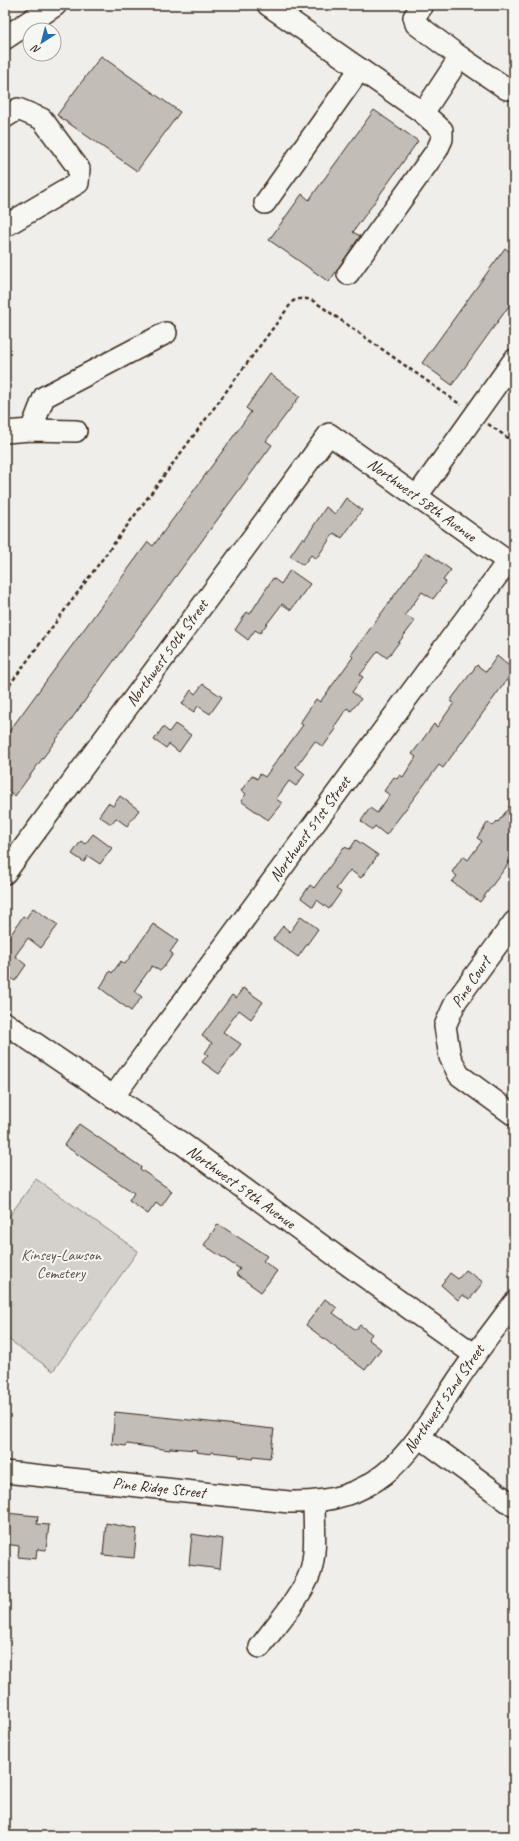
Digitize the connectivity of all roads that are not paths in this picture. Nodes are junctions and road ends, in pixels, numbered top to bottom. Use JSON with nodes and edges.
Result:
{"nodes":[{"id":1,"x":55,"y":5,"type":"edge"},
{"id":2,"x":268,"y":5,"type":"edge"},
{"id":3,"x":423,"y":5,"type":"edge"},
{"id":4,"x":5,"y":38,"type":"edge"},
{"id":5,"x":460,"y":57,"type":"junction"},
{"id":6,"x":360,"y":69,"type":"junction"},
{"id":7,"x":514,"y":89,"type":"edge"},
{"id":8,"x":423,"y":113,"type":"junction"},
{"id":9,"x":5,"y":117,"type":"edge"},
{"id":10,"x":265,"y":203,"type":"dead end"},
{"id":11,"x":5,"y":226,"type":"edge"},
{"id":12,"x":348,"y":274,"type":"dead end"},
{"id":13,"x":166,"y":333,"type":"dead end"},
{"id":14,"x":514,"y":360,"type":"edge"},
{"id":15,"x":31,"y":430,"type":"junction"},
{"id":16,"x":76,"y":431,"type":"dead end"},
{"id":17,"x":5,"y":432,"type":"edge"},
{"id":18,"x":329,"y":434,"type":"joint"},
{"id":19,"x":417,"y":496,"type":"junction"},
{"id":20,"x":511,"y":563,"type":"edge"},
{"id":21,"x":5,"y":873,"type":"edge"},
{"id":22,"x":514,"y":922,"type":"edge"},
{"id":23,"x":5,"y":1023,"type":"edge"},
{"id":24,"x":113,"y":1097,"type":"junction"},
{"id":25,"x":514,"y":1115,"type":"edge"},
{"id":26,"x":514,"y":1303,"type":"edge"},
{"id":27,"x":475,"y":1355,"type":"junction"},
{"id":28,"x":420,"y":1437,"type":"junction"},
{"id":29,"x":5,"y":1472,"type":"edge"},
{"id":30,"x":314,"y":1503,"type":"junction"},
{"id":31,"x":514,"y":1506,"type":"edge"},
{"id":32,"x":260,"y":1647,"type":"dead end"}],
"edges":[{"from":1,"to":4,"type":"main road"},
{"from":2,"to":6,"type":"street"},
{"from":3,"to":5,"type":"street"},
{"from":5,"to":7,"type":"street"},
{"from":5,"to":8,"type":"street"},
{"from":6,"to":8,"type":"street"},
{"from":6,"to":10,"type":"street"},
{"from":8,"to":12,"type":"street"},
{"from":9,"to":11,"type":"street"},
{"from":13,"to":15,"type":"street"},
{"from":14,"to":19,"type":"street"},
{"from":15,"to":16,"type":"street"},
{"from":15,"to":17,"type":"street"},
{"from":18,"to":19,"type":"street","name":"Northwest 58th Avenue"},
{"from":18,"to":21,"type":"street","name":"Northwest 50th Street"},
{"from":19,"to":20,"type":"street","name":"Northwest 58th Avenue"},
{"from":20,"to":24,"type":"street","name":"Northwest 51st Street"},
{"from":22,"to":25,"type":"street","name":"Pine Court"},
{"from":23,"to":24,"type":"street","name":"Northwest 59th Avenue"},
{"from":24,"to":27,"type":"street","name":"Northwest 59th Avenue"},
{"from":26,"to":27,"type":"street","name":"Northwest 52nd Street"},
{"from":27,"to":28,"type":"street","name":"Northwest 52nd Street"},
{"from":28,"to":30,"type":"street","name":"Northwest 52nd Street"},
{"from":28,"to":31,"type":"street"},
{"from":29,"to":30,"type":"street","name":"Pine Ridge Street"},
{"from":30,"to":32,"type":"street"}]}
